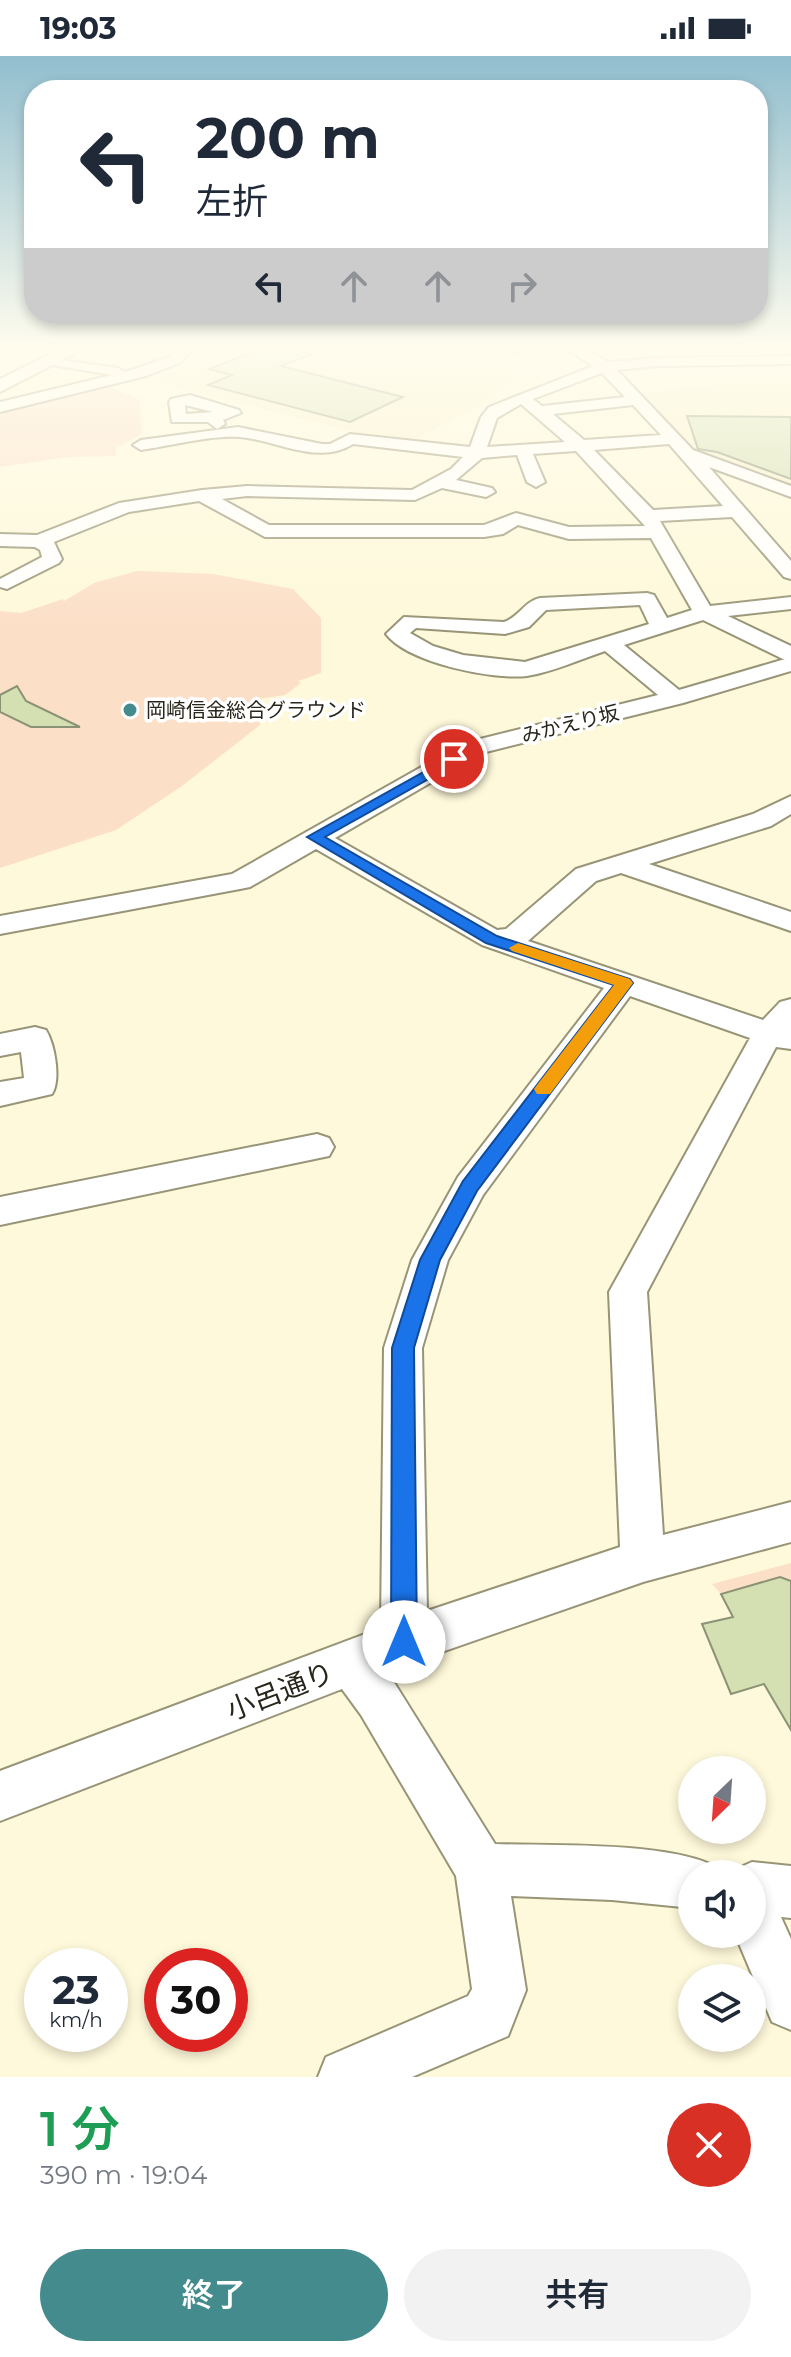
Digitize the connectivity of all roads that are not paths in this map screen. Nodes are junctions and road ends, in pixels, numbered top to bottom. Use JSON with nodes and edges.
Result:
{"nodes":[{"id":1,"x":183,"y":439,"type":"edge"},
{"id":2,"x":274,"y":439,"type":"edge"},
{"id":3,"x":349,"y":439,"type":"edge"},
{"id":4,"x":352,"y":439,"type":"edge"},
{"id":5,"x":482,"y":439,"type":"edge"},
{"id":6,"x":573,"y":439,"type":"edge"},
{"id":7,"x":674,"y":439,"type":"edge"},
{"id":8,"x":141,"y":445,"type":"dead end"},
{"id":9,"x":680,"y":446,"type":"junction"},
{"id":10,"x":583,"y":448,"type":"junction"},
{"id":11,"x":524,"y":452,"type":"junction"},
{"id":12,"x":477,"y":453,"type":"junction"},
{"id":13,"x":439,"y":482,"type":"junction"},
{"id":14,"x":536,"y":482,"type":"dead end"},
{"id":15,"x":486,"y":492,"type":"dead end"},
{"id":16,"x":791,"y":492,"type":"edge"},
{"id":17,"x":202,"y":495,"type":"junction"},
{"id":18,"x":415,"y":495,"type":"junction"},
{"id":19,"x":737,"y":511,"type":"junction"},
{"id":20,"x":654,"y":524,"type":"junction"},
{"id":21,"x":394,"y":531,"type":"junction"},
{"id":22,"x":0,"y":540,"type":"edge"},
{"id":23,"x":39,"y":541,"type":"junction"},
{"id":24,"x":791,"y":573,"type":"edge"},
{"id":25,"x":7,"y":583,"type":"dead end"},
{"id":26,"x":791,"y":603,"type":"edge"},
{"id":27,"x":704,"y":613,"type":"junction"},
{"id":28,"x":660,"y":625,"type":"junction"},
{"id":29,"x":611,"y":645,"type":"junction"},
{"id":30,"x":791,"y":654,"type":"edge"},
{"id":31,"x":791,"y":664,"type":"edge"},
{"id":32,"x":675,"y":698,"type":"junction"},
{"id":33,"x":791,"y":804,"type":"edge"},
{"id":34,"x":314,"y":837,"type":"junction"},
{"id":35,"x":622,"y":864,"type":"junction"},
{"id":36,"x":791,"y":922,"type":"edge"},
{"id":37,"x":0,"y":925,"type":"edge"},
{"id":38,"x":492,"y":939,"type":"junction"},
{"id":39,"x":624,"y":983,"type":"junction"},
{"id":40,"x":783,"y":1028,"type":"edge"},
{"id":41,"x":0,"y":1045,"type":"edge"},
{"id":42,"x":0,"y":1094,"type":"edge"},
{"id":43,"x":317,"y":1147,"type":"dead end"},
{"id":44,"x":0,"y":1211,"type":"edge"},
{"id":45,"x":791,"y":1522,"type":"edge"},
{"id":46,"x":643,"y":1561,"type":"junction"},
{"id":47,"x":404,"y":1642,"type":"junction"},
{"id":48,"x":353,"y":1664,"type":"junction"},
{"id":49,"x":0,"y":1796,"type":"edge"},
{"id":50,"x":481,"y":1869,"type":"junction"},
{"id":51,"x":678,"y":1881,"type":"edge"},
{"id":52,"x":766,"y":1889,"type":"edge"},
{"id":53,"x":791,"y":1892,"type":"edge"},
{"id":54,"x":766,"y":1945,"type":"edge"},
{"id":55,"x":791,"y":2003,"type":"edge"},
{"id":56,"x":346,"y":2077,"type":"edge"}],
"edges":[{"from":1,"to":8,"type":"street"},
{"from":2,"to":3,"type":"street"},
{"from":4,"to":12,"type":"street"},
{"from":5,"to":12,"type":"street"},
{"from":6,"to":10,"type":"street"},
{"from":7,"to":9,"type":"street"},
{"from":9,"to":10,"type":"street"},
{"from":9,"to":16,"type":"street"},
{"from":9,"to":19,"type":"street"},
{"from":10,"to":11,"type":"street"},
{"from":10,"to":20,"type":"street"},
{"from":11,"to":12,"type":"street"},
{"from":11,"to":14,"type":"street"},
{"from":12,"to":13,"type":"street"},
{"from":13,"to":15,"type":"street"},
{"from":13,"to":18,"type":"street"},
{"from":17,"to":18,"type":"street"},
{"from":17,"to":21,"type":"street"},
{"from":17,"to":23,"type":"street"},
{"from":18,"to":21,"type":"street"},
{"from":19,"to":20,"type":"street"},
{"from":19,"to":24,"type":"street"},
{"from":20,"to":21,"type":"street"},
{"from":20,"to":27,"type":"street"},
{"from":22,"to":23,"type":"street"},
{"from":23,"to":25,"type":"street"},
{"from":26,"to":27,"type":"street"},
{"from":27,"to":28,"type":"street"},
{"from":27,"to":30,"type":"street"},
{"from":28,"to":29,"type":"street"},
{"from":28,"to":29,"type":"street"},
{"from":29,"to":32,"type":"street"},
{"from":31,"to":32,"type":"street","name":"みかえり坂"},
{"from":32,"to":34,"type":"street","name":"みかえり坂"},
{"from":33,"to":35,"type":"street"},
{"from":34,"to":37,"type":"street","name":"みかえり坂"},
{"from":34,"to":38,"type":"street"},
{"from":35,"to":36,"type":"street"},
{"from":35,"to":38,"type":"street"},
{"from":38,"to":39,"type":"street"},
{"from":39,"to":40,"type":"street"},
{"from":39,"to":47,"type":"street"},
{"from":40,"to":46,"type":"street"},
{"from":41,"to":42,"type":"street"},
{"from":43,"to":44,"type":"street"},
{"from":45,"to":46,"type":"street","name":"小呂通り"},
{"from":46,"to":47,"type":"street","name":"小呂通り"},
{"from":47,"to":48,"type":"street","name":"小呂通り"},
{"from":48,"to":49,"type":"street","name":"小呂通り"},
{"from":48,"to":50,"type":"street"},
{"from":50,"to":51,"type":"street"},
{"from":50,"to":56,"type":"street"},
{"from":52,"to":53,"type":"street"},
{"from":54,"to":55,"type":"street"}]}
